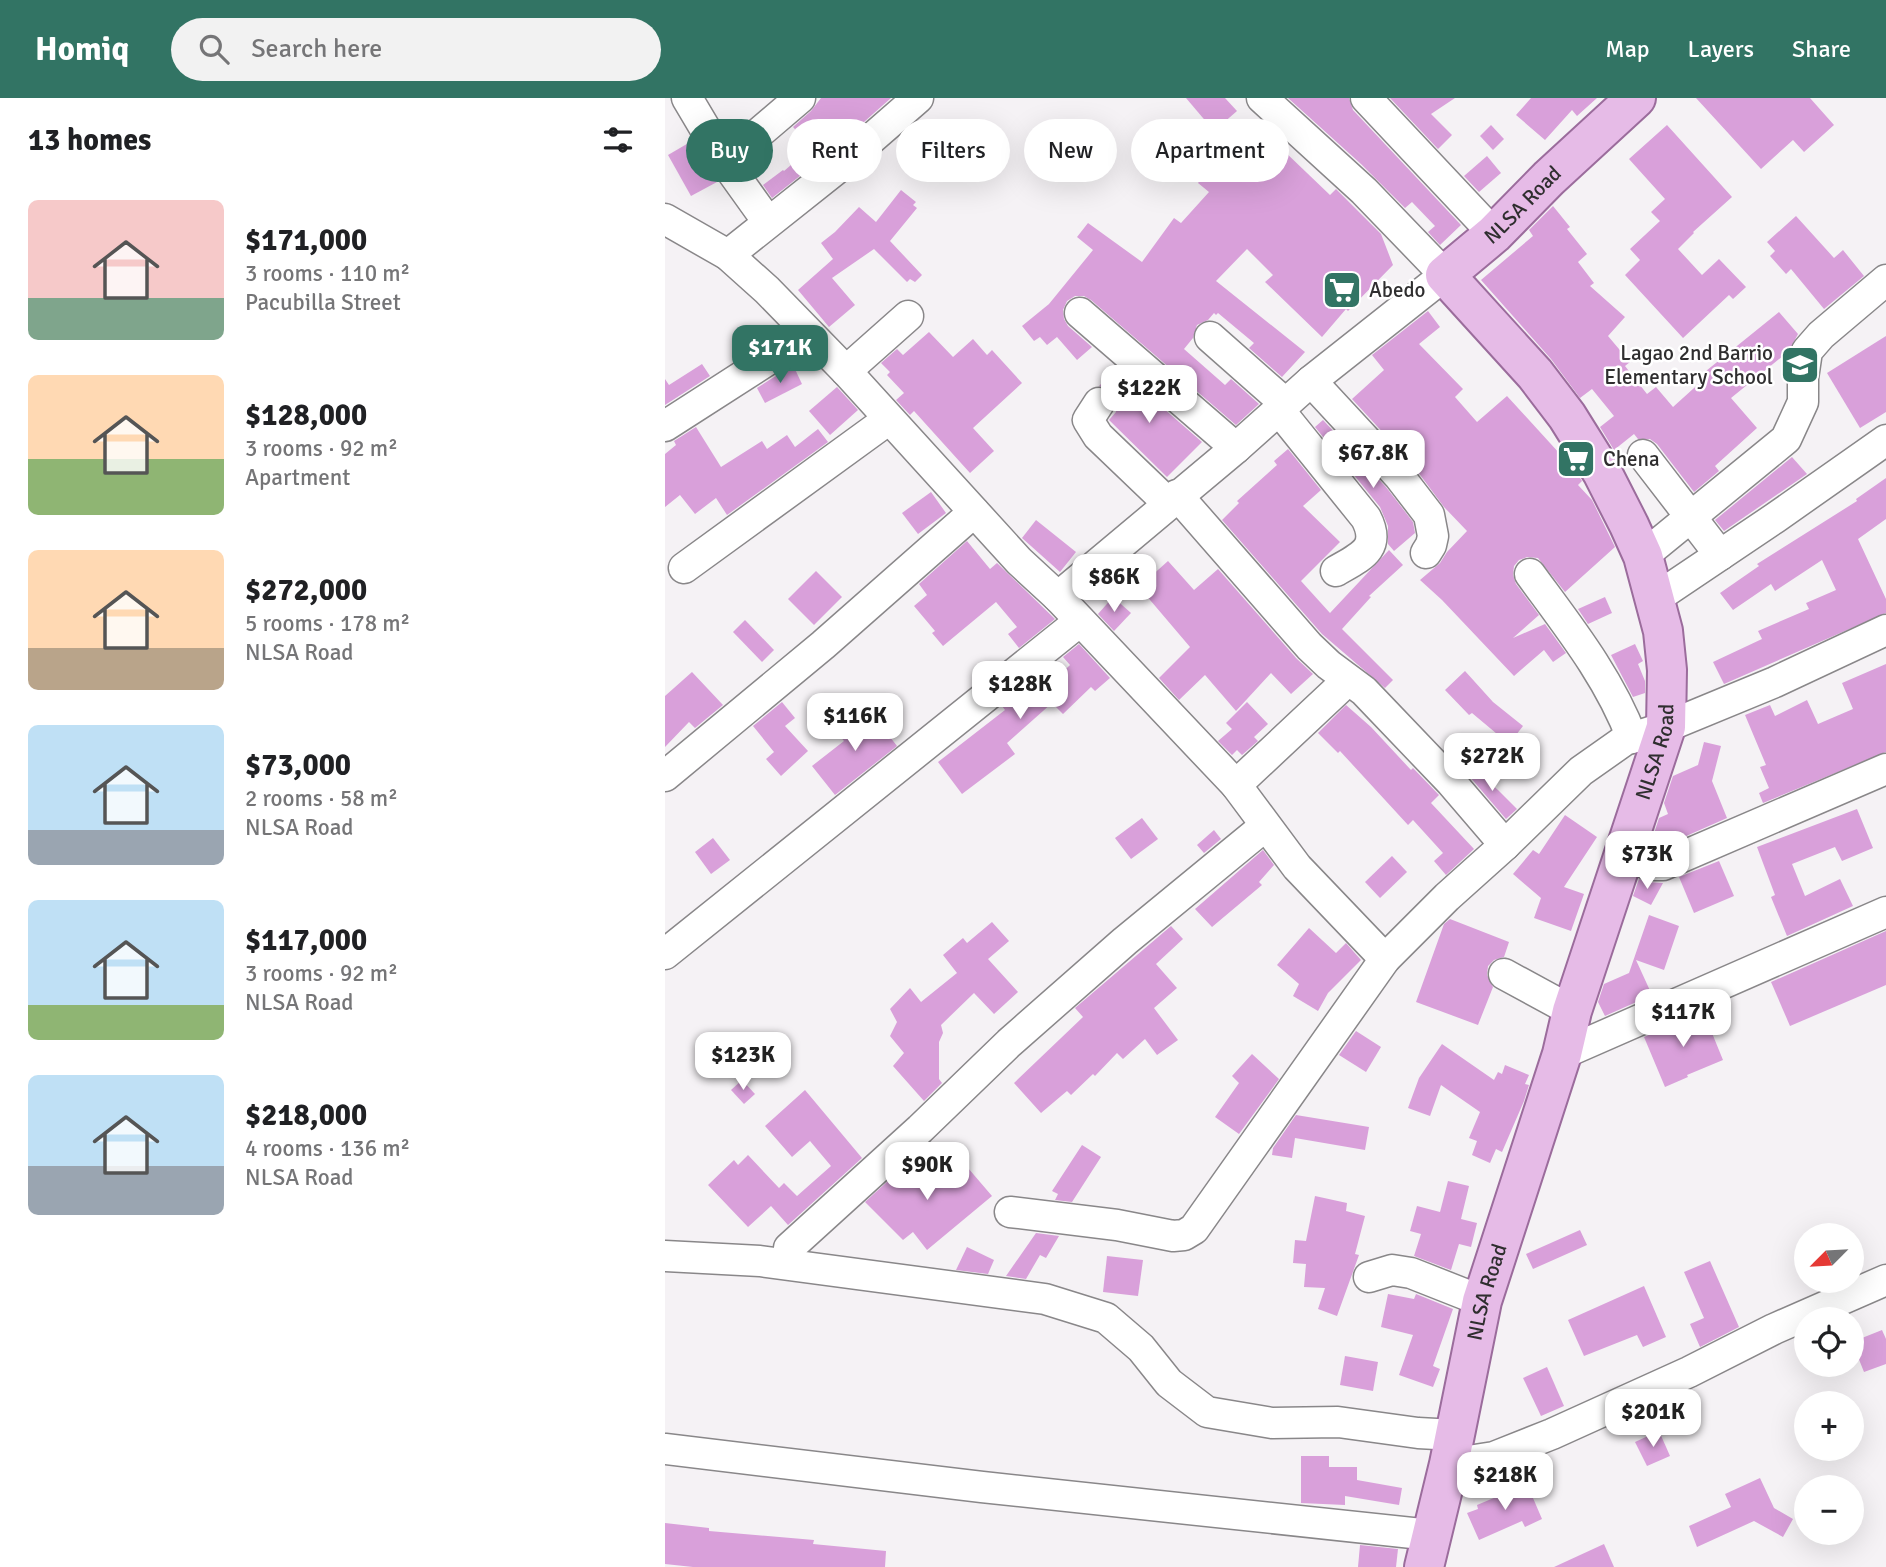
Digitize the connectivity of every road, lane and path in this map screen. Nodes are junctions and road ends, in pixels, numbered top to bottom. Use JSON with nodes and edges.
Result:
{"nodes":[{"id":1,"x":687,"y":98,"type":"edge"},
{"id":2,"x":800,"y":98,"type":"edge"},
{"id":3,"x":918,"y":98,"type":"edge"},
{"id":4,"x":1262,"y":98,"type":"edge"},
{"id":5,"x":1366,"y":98,"type":"edge"},
{"id":6,"x":1636,"y":98,"type":"edge"},
{"id":7,"x":699,"y":119,"type":"edge"},
{"id":8,"x":773,"y":121,"type":"edge"},
{"id":9,"x":739,"y":182,"type":"edge"},
{"id":10,"x":665,"y":219,"type":"edge"},
{"id":11,"x":768,"y":222,"type":"junction"},
{"id":12,"x":1494,"y":234,"type":"junction"},
{"id":13,"x":728,"y":255,"type":"junction"},
{"id":14,"x":1445,"y":275,"type":"junction"},
{"id":15,"x":1886,"y":279,"type":"edge"},
{"id":16,"x":1080,"y":313,"type":"dead end"},
{"id":17,"x":908,"y":316,"type":"dead end"},
{"id":18,"x":807,"y":334,"type":"junction"},
{"id":19,"x":1210,"y":337,"type":"dead end"},
{"id":20,"x":846,"y":371,"type":"junction"},
{"id":21,"x":1311,"y":381,"type":"junction"},
{"id":22,"x":1099,"y":403,"type":"dead end"},
{"id":23,"x":1282,"y":407,"type":"junction"},
{"id":24,"x":889,"y":419,"type":"junction"},
{"id":25,"x":665,"y":426,"type":"edge"},
{"id":26,"x":1886,"y":440,"type":"edge"},
{"id":27,"x":1236,"y":448,"type":"junction"},
{"id":28,"x":1643,"y":455,"type":"dead end"},
{"id":29,"x":1173,"y":499,"type":"junction"},
{"id":30,"x":974,"y":512,"type":"junction"},
{"id":31,"x":1691,"y":517,"type":"junction"},
{"id":32,"x":1426,"y":553,"type":"dead end"},
{"id":33,"x":1720,"y":555,"type":"junction"},
{"id":34,"x":1643,"y":556,"type":"junction"},
{"id":35,"x":684,"y":568,"type":"dead end"},
{"id":36,"x":1336,"y":571,"type":"dead end"},
{"id":37,"x":1530,"y":574,"type":"dead end"},
{"id":38,"x":1058,"y":597,"type":"junction"},
{"id":39,"x":1656,"y":598,"type":"junction"},
{"id":40,"x":1080,"y":621,"type":"junction"},
{"id":41,"x":1886,"y":630,"type":"edge"},
{"id":42,"x":1347,"y":680,"type":"junction"},
{"id":43,"x":1649,"y":733,"type":"junction"},
{"id":44,"x":1886,"y":769,"type":"edge"},
{"id":45,"x":665,"y":776,"type":"edge"},
{"id":46,"x":1236,"y":785,"type":"junction"},
{"id":47,"x":1265,"y":826,"type":"junction"},
{"id":48,"x":1505,"y":845,"type":"junction"},
{"id":49,"x":1623,"y":852,"type":"junction"},
{"id":50,"x":1886,"y":912,"type":"edge"},
{"id":51,"x":665,"y":954,"type":"edge"},
{"id":52,"x":1385,"y":959,"type":"junction"},
{"id":53,"x":1504,"y":974,"type":"dead end"},
{"id":54,"x":1572,"y":1011,"type":"junction"},
{"id":55,"x":1562,"y":1054,"type":"junction"},
{"id":56,"x":1010,"y":1213,"type":"dead end"},
{"id":57,"x":789,"y":1248,"type":"dead end"},
{"id":58,"x":665,"y":1256,"type":"edge"},
{"id":59,"x":1369,"y":1278,"type":"dead end"},
{"id":60,"x":1886,"y":1280,"type":"edge"},
{"id":61,"x":1482,"y":1301,"type":"junction"},
{"id":62,"x":665,"y":1449,"type":"edge"},
{"id":63,"x":1452,"y":1449,"type":"junction"},
{"id":64,"x":1428,"y":1551,"type":"edge"}],
"edges":[{"from":1,"to":7,"type":"street"},
{"from":2,"to":8,"type":"street"},
{"from":3,"to":11,"type":"street"},
{"from":4,"to":14,"type":"street"},
{"from":5,"to":12,"type":"street"},
{"from":6,"to":12,"type":"main road","name":"NLSA Road"},
{"from":9,"to":11,"type":"street"},
{"from":10,"to":13,"type":"street"},
{"from":11,"to":13,"type":"street"},
{"from":12,"to":14,"type":"main road","name":"NLSA Road"},
{"from":13,"to":18,"type":"street"},
{"from":14,"to":21,"type":"street"},
{"from":14,"to":34,"type":"main road","name":"NLSA Road"},
{"from":15,"to":31,"type":"street"},
{"from":16,"to":27,"type":"street"},
{"from":17,"to":20,"type":"street"},
{"from":18,"to":20,"type":"street"},
{"from":18,"to":25,"type":"street"},
{"from":19,"to":23,"type":"street"},
{"from":20,"to":24,"type":"street"},
{"from":21,"to":23,"type":"street"},
{"from":21,"to":32,"type":"street"},
{"from":22,"to":29,"type":"street"},
{"from":23,"to":27,"type":"street"},
{"from":23,"to":36,"type":"street"},
{"from":24,"to":30,"type":"street"},
{"from":24,"to":35,"type":"street"},
{"from":26,"to":33,"type":"street"},
{"from":27,"to":29,"type":"street"},
{"from":28,"to":31,"type":"street"},
{"from":29,"to":38,"type":"street"},
{"from":29,"to":42,"type":"street"},
{"from":30,"to":38,"type":"street"},
{"from":30,"to":45,"type":"street"},
{"from":31,"to":33,"type":"street"},
{"from":31,"to":34,"type":"street"},
{"from":33,"to":39,"type":"street"},
{"from":34,"to":39,"type":"main road","name":"NLSA Road"},
{"from":37,"to":43,"type":"street"},
{"from":38,"to":40,"type":"street"},
{"from":39,"to":43,"type":"main road","name":"NLSA Road"},
{"from":40,"to":46,"type":"street"},
{"from":40,"to":51,"type":"street"},
{"from":41,"to":43,"type":"street"},
{"from":42,"to":46,"type":"street"},
{"from":42,"to":48,"type":"street"},
{"from":43,"to":48,"type":"street"},
{"from":43,"to":49,"type":"main road","name":"NLSA Road"},
{"from":44,"to":49,"type":"street"},
{"from":46,"to":47,"type":"street"},
{"from":47,"to":52,"type":"street"},
{"from":47,"to":57,"type":"street"},
{"from":48,"to":52,"type":"street"},
{"from":49,"to":54,"type":"main road","name":"NLSA Road"},
{"from":50,"to":55,"type":"street"},
{"from":52,"to":56,"type":"street"},
{"from":53,"to":54,"type":"street"},
{"from":54,"to":55,"type":"main road","name":"NLSA Road"},
{"from":55,"to":61,"type":"main road","name":"NLSA Road"},
{"from":58,"to":63,"type":"street"},
{"from":59,"to":61,"type":"street"},
{"from":60,"to":63,"type":"street"},
{"from":61,"to":63,"type":"main road","name":"NLSA Road"},
{"from":62,"to":64,"type":"street"},
{"from":63,"to":64,"type":"main road","name":"NLSA Road"}]}
